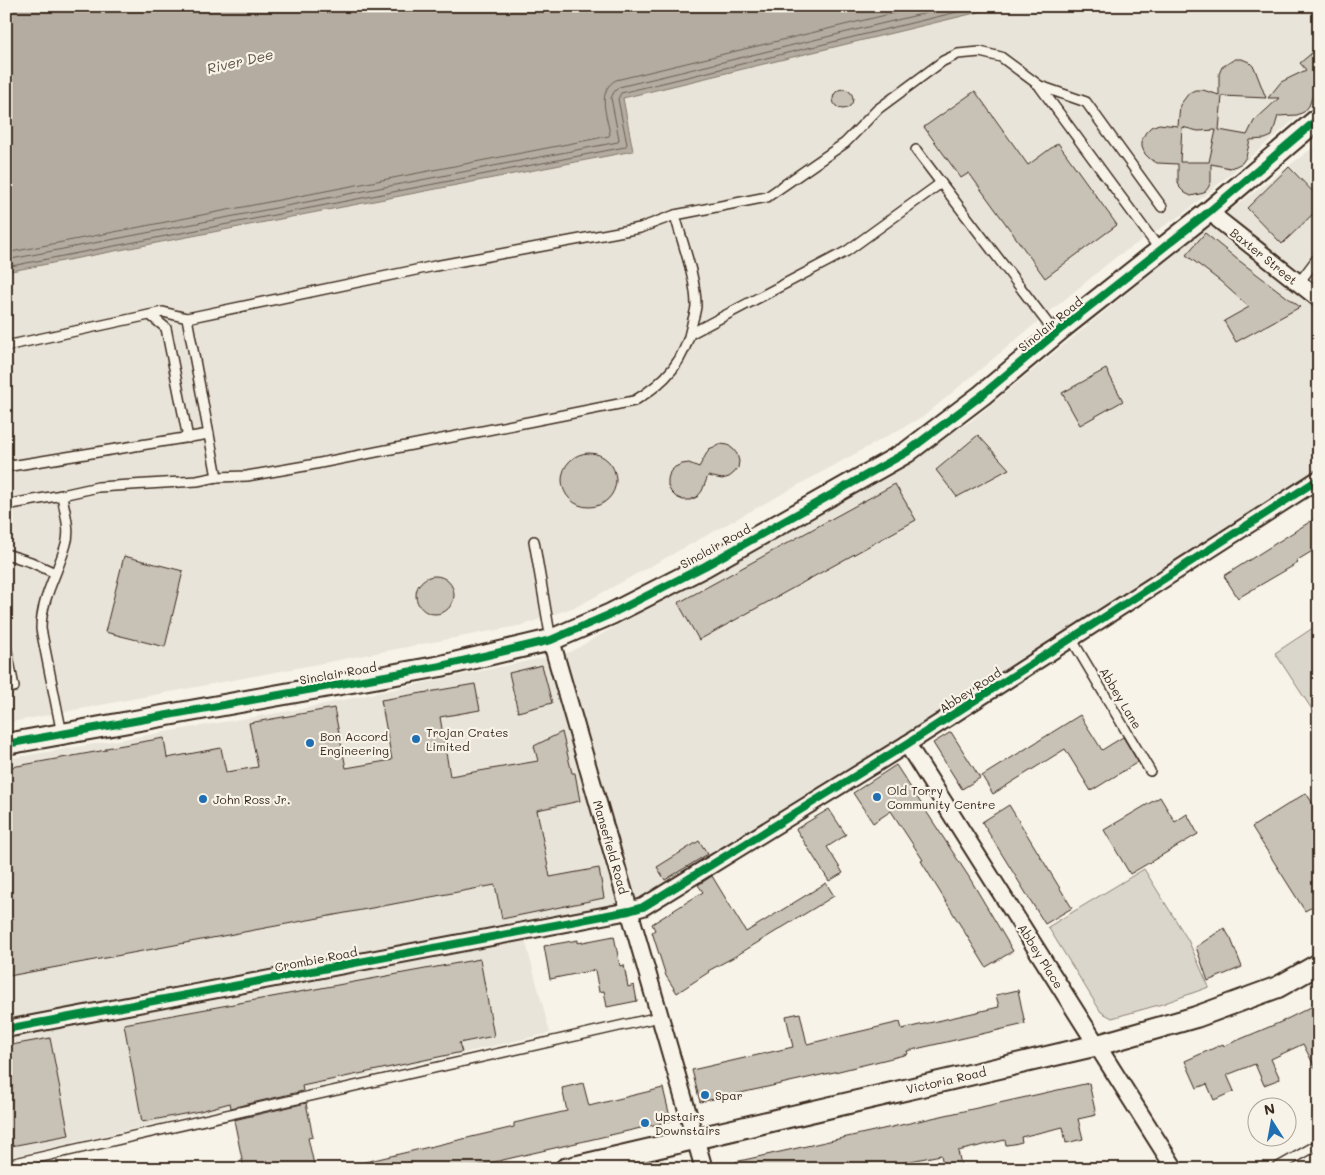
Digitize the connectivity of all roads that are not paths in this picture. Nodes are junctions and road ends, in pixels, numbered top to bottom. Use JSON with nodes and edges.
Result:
{"nodes":[{"id":1,"x":1040,"y":86,"type":"junction"},
{"id":2,"x":1319,"y":118,"type":"edge"},
{"id":3,"x":916,"y":150,"type":"dead end"},
{"id":4,"x":942,"y":183,"type":"junction"},
{"id":5,"x":1162,"y":207,"type":"dead end"},
{"id":6,"x":1211,"y":210,"type":"junction"},
{"id":7,"x":676,"y":215,"type":"junction"},
{"id":8,"x":1160,"y":250,"type":"junction"},
{"id":9,"x":1319,"y":256,"type":"edge"},
{"id":10,"x":1298,"y":284,"type":"junction"},
{"id":11,"x":1319,"y":300,"type":"edge"},
{"id":12,"x":150,"y":315,"type":"junction"},
{"id":13,"x":187,"y":318,"type":"junction"},
{"id":14,"x":1056,"y":333,"type":"junction"},
{"id":15,"x":690,"y":334,"type":"junction"},
{"id":16,"x":6,"y":346,"type":"edge"},
{"id":17,"x":209,"y":434,"type":"junction"},
{"id":18,"x":188,"y":438,"type":"junction"},
{"id":19,"x":6,"y":459,"type":"edge"},
{"id":20,"x":217,"y":477,"type":"junction"},
{"id":21,"x":1319,"y":479,"type":"edge"},
{"id":22,"x":62,"y":495,"type":"junction"},
{"id":23,"x":6,"y":505,"type":"edge"},
{"id":24,"x":534,"y":541,"type":"dead end"},
{"id":25,"x":6,"y":554,"type":"edge"},
{"id":26,"x":55,"y":573,"type":"junction"},
{"id":27,"x":1071,"y":638,"type":"junction"},
{"id":28,"x":551,"y":640,"type":"junction"},
{"id":29,"x":6,"y":645,"type":"edge"},
{"id":30,"x":6,"y":689,"type":"edge"},
{"id":31,"x":62,"y":734,"type":"junction"},
{"id":32,"x":6,"y":744,"type":"edge"},
{"id":33,"x":907,"y":744,"type":"junction"},
{"id":34,"x":1150,"y":771,"type":"dead end"},
{"id":35,"x":629,"y":912,"type":"junction"},
{"id":36,"x":1319,"y":964,"type":"edge"},
{"id":37,"x":659,"y":1016,"type":"junction"},
{"id":38,"x":6,"y":1029,"type":"edge"},
{"id":39,"x":1098,"y":1045,"type":"junction"},
{"id":40,"x":695,"y":1138,"type":"junction"},
{"id":41,"x":1319,"y":1144,"type":"edge"},
{"id":42,"x":6,"y":1165,"type":"edge"},
{"id":43,"x":565,"y":1169,"type":"edge"},
{"id":44,"x":704,"y":1169,"type":"edge"},
{"id":45,"x":1175,"y":1169,"type":"edge"},
{"id":46,"x":1275,"y":1169,"type":"edge"}],
"edges":[{"from":1,"to":5,"type":"lane"},
{"from":1,"to":7,"type":"lane"},
{"from":1,"to":8,"type":"lane"},
{"from":2,"to":6,"type":"street","name":"Sinclair Road"},
{"from":3,"to":4,"type":"lane"},
{"from":4,"to":14,"type":"lane"},
{"from":4,"to":15,"type":"lane"},
{"from":6,"to":8,"type":"street","name":"Sinclair Road"},
{"from":6,"to":10,"type":"street","name":"Baxter Street"},
{"from":7,"to":13,"type":"lane"},
{"from":7,"to":15,"type":"lane"},
{"from":8,"to":14,"type":"street","name":"Sinclair Road"},
{"from":9,"to":10,"type":"lane"},
{"from":10,"to":11,"type":"street","name":"Baxter Street"},
{"from":12,"to":13,"type":"lane"},
{"from":12,"to":16,"type":"lane"},
{"from":12,"to":18,"type":"lane"},
{"from":13,"to":17,"type":"lane"},
{"from":14,"to":28,"type":"street","name":"Sinclair Road"},
{"from":15,"to":20,"type":"lane"},
{"from":17,"to":18,"type":"lane"},
{"from":17,"to":20,"type":"lane"},
{"from":18,"to":19,"type":"lane"},
{"from":20,"to":22,"type":"lane"},
{"from":21,"to":27,"type":"street","name":"Abbey Road"},
{"from":22,"to":23,"type":"lane"},
{"from":22,"to":26,"type":"lane"},
{"from":24,"to":28,"type":"lane"},
{"from":25,"to":26,"type":"lane"},
{"from":26,"to":31,"type":"lane"},
{"from":27,"to":33,"type":"street","name":"Abbey Road"},
{"from":27,"to":34,"type":"lane","name":"Abbey Lane"},
{"from":28,"to":31,"type":"street","name":"Sinclair Road"},
{"from":28,"to":35,"type":"street","name":"Mansefield Road"},
{"from":29,"to":30,"type":"lane"},
{"from":31,"to":32,"type":"street","name":"Sinclair Road"},
{"from":33,"to":35,"type":"street","name":"Abbey Road"},
{"from":33,"to":39,"type":"street","name":"Abbey Place"},
{"from":35,"to":37,"type":"street","name":"Mansefield Road"},
{"from":35,"to":38,"type":"street","name":"Crombie Road"},
{"from":36,"to":39,"type":"street","name":"Victoria Road"},
{"from":37,"to":40,"type":"street","name":"Mansefield Road"},
{"from":37,"to":42,"type":"lane"},
{"from":39,"to":40,"type":"street","name":"Victoria Road"},
{"from":39,"to":45,"type":"street","name":"Abbey Place"},
{"from":40,"to":43,"type":"street","name":"Victoria Road"},
{"from":40,"to":44,"type":"street","name":"Mansefield Road"},
{"from":41,"to":46,"type":"lane"}]}
